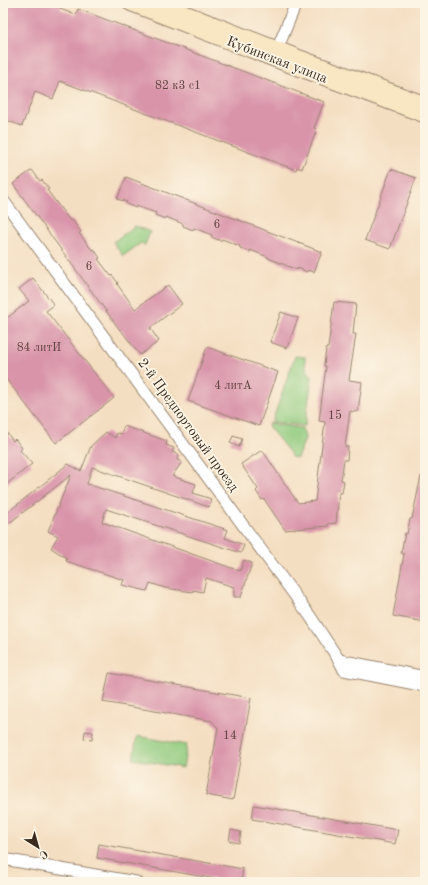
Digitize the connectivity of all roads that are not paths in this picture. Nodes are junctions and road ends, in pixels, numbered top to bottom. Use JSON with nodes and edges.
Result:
{"nodes":[{"id":1,"x":130,"y":3,"type":"edge"},
{"id":2,"x":159,"y":3,"type":"edge"},
{"id":3,"x":296,"y":3,"type":"edge"},
{"id":4,"x":276,"y":54,"type":"junction"},
{"id":5,"x":425,"y":104,"type":"edge"},
{"id":6,"x":425,"y":115,"type":"edge"},
{"id":7,"x":3,"y":200,"type":"edge"},
{"id":8,"x":341,"y":665,"type":"junction"},
{"id":9,"x":425,"y":677,"type":"edge"},
{"id":10,"x":425,"y":686,"type":"edge"},
{"id":11,"x":3,"y":859,"type":"edge"},
{"id":12,"x":136,"y":882,"type":"edge"}],
"edges":[{"from":1,"to":4,"type":"main road","name":"Кубинская улица"},
{"from":2,"to":4,"type":"main road","name":"Кубинская улица"},
{"from":3,"to":4,"type":"street"},
{"from":4,"to":5,"type":"main road","name":"Кубинская улица"},
{"from":4,"to":6,"type":"main road","name":"Кубинская улица"},
{"from":7,"to":8,"type":"street","name":"2-й Предпортовый проезд"},
{"from":8,"to":9,"type":"street"},
{"from":8,"to":10,"type":"street"},
{"from":11,"to":12,"type":"street"}]}
